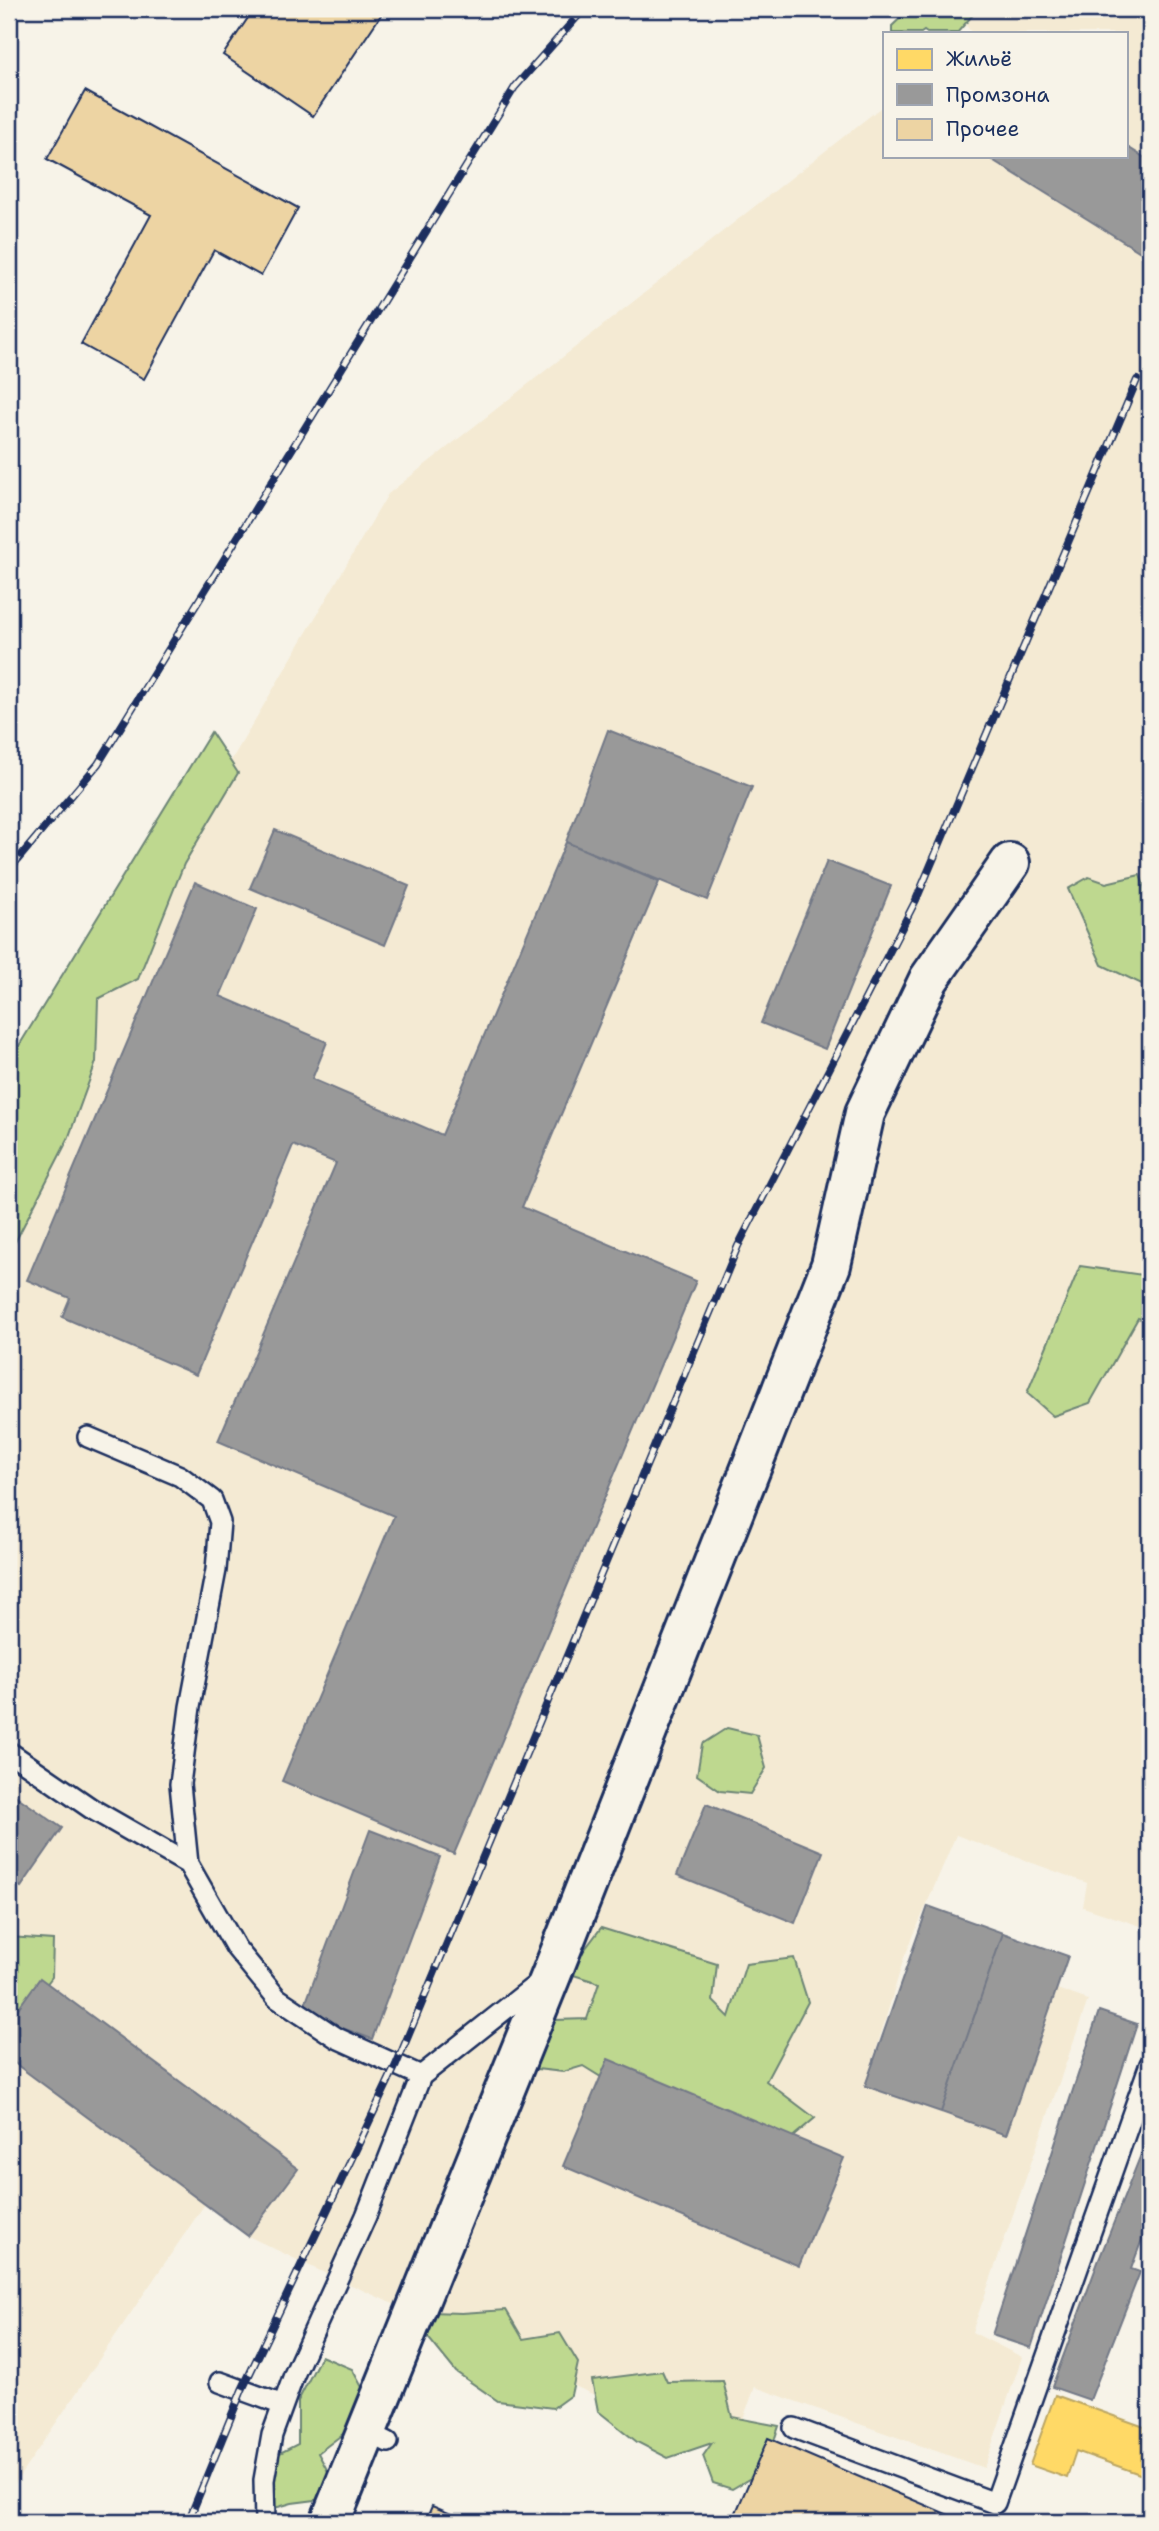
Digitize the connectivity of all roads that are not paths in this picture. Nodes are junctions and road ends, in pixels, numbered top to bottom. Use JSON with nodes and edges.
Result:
{"nodes":[{"id":1,"x":1010,"y":863,"type":"dead end"},
{"id":2,"x":88,"y":1437,"type":"dead end"},
{"id":3,"x":9,"y":1752,"type":"edge"},
{"id":4,"x":188,"y":1864,"type":"junction"},
{"id":5,"x":552,"y":1973,"type":"junction"},
{"id":6,"x":1150,"y":2064,"type":"edge"},
{"id":7,"x":421,"y":2076,"type":"junction"},
{"id":8,"x":220,"y":2382,"type":"dead end"},
{"id":9,"x":283,"y":2405,"type":"junction"},
{"id":10,"x":794,"y":2428,"type":"dead end"},
{"id":11,"x":265,"y":2522,"type":"edge"},
{"id":12,"x":330,"y":2522,"type":"edge"}],
"edges":[{"from":1,"to":5,"type":"street"},
{"from":2,"to":4,"type":"lane"},
{"from":3,"to":4,"type":"lane"},
{"from":4,"to":7,"type":"lane"},
{"from":5,"to":7,"type":"lane"},
{"from":5,"to":12,"type":"street"},
{"from":6,"to":10,"type":"lane"},
{"from":7,"to":9,"type":"lane"},
{"from":8,"to":9,"type":"lane"},
{"from":9,"to":11,"type":"lane"}]}
